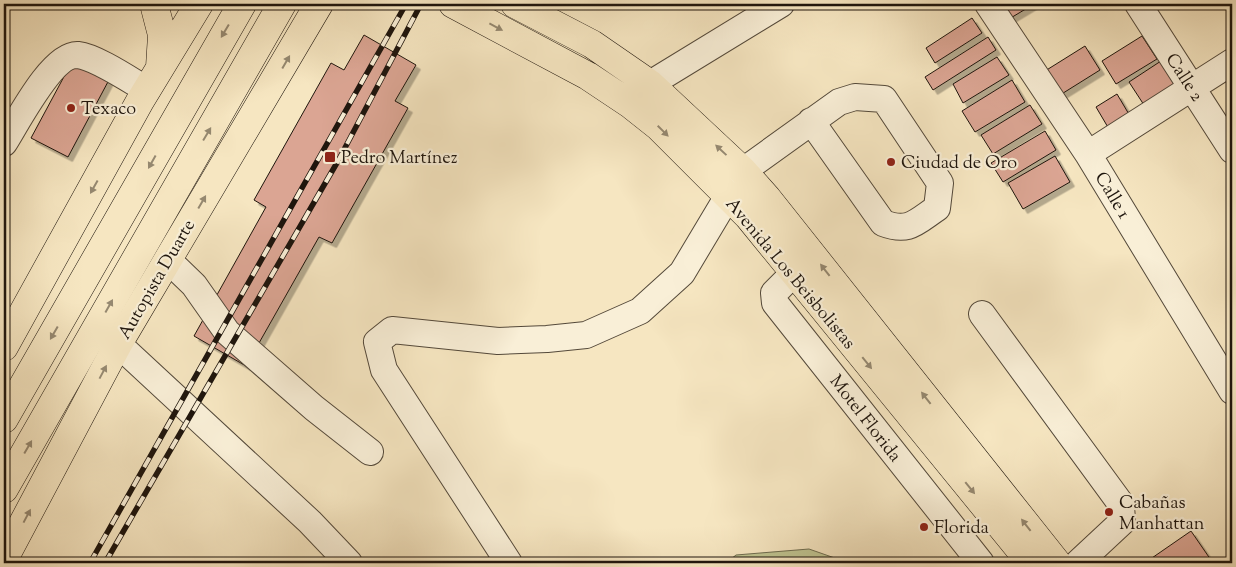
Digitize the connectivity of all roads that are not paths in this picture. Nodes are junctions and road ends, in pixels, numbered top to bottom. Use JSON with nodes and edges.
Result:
{"nodes":[{"id":1,"x":154,"y":4,"type":"edge"},
{"id":2,"x":199,"y":4,"type":"edge"},
{"id":3,"x":242,"y":4,"type":"edge"},
{"id":4,"x":282,"y":4,"type":"edge"},
{"id":5,"x":319,"y":4,"type":"edge"},
{"id":6,"x":453,"y":4,"type":"edge"},
{"id":7,"x":515,"y":4,"type":"edge"},
{"id":8,"x":543,"y":4,"type":"edge"},
{"id":9,"x":780,"y":4,"type":"edge"},
{"id":10,"x":988,"y":4,"type":"edge"},
{"id":11,"x":1138,"y":4,"type":"edge"},
{"id":12,"x":592,"y":44,"type":"junction"},
{"id":13,"x":1232,"y":62,"type":"edge"},
{"id":14,"x":153,"y":79,"type":"junction"},
{"id":15,"x":650,"y":84,"type":"junction"},
{"id":16,"x":1192,"y":88,"type":"junction"},
{"id":17,"x":630,"y":104,"type":"junction"},
{"id":18,"x":811,"y":121,"type":"junction"},
{"id":19,"x":4,"y":143,"type":"edge"},
{"id":20,"x":1232,"y":150,"type":"edge"},
{"id":21,"x":1088,"y":154,"type":"junction"},
{"id":22,"x":743,"y":171,"type":"junction"},
{"id":23,"x":727,"y":197,"type":"junction"},
{"id":24,"x":168,"y":260,"type":"junction"},
{"id":25,"x":794,"y":273,"type":"junction"},
{"id":26,"x":982,"y":314,"type":"dead end"},
{"id":27,"x":118,"y":344,"type":"junction"},
{"id":28,"x":4,"y":347,"type":"edge"},
{"id":29,"x":1232,"y":391,"type":"edge"},
{"id":30,"x":4,"y":419,"type":"edge"},
{"id":31,"x":370,"y":452,"type":"dead end"},
{"id":32,"x":4,"y":489,"type":"edge"},
{"id":33,"x":4,"y":559,"type":"edge"},
{"id":34,"x":349,"y":563,"type":"edge"},
{"id":35,"x":509,"y":563,"type":"edge"},
{"id":36,"x":981,"y":563,"type":"edge"},
{"id":37,"x":1031,"y":563,"type":"edge"},
{"id":38,"x":1057,"y":563,"type":"edge"},
{"id":39,"x":1078,"y":563,"type":"edge"}],
"edges":[{"from":1,"to":14,"type":"main road"},
{"from":2,"to":14,"type":"main road"},
{"from":3,"to":30,"type":"main road","one_way":true},
{"from":32,"to":4,"type":"main road","name":"Autopista Duarte","one_way":true},
{"from":24,"to":5,"type":"main road","name":"Autopista Duarte","one_way":true},
{"from":6,"to":17,"type":"main road","name":"Avenida Los Beisbolistas","one_way":true},
{"from":7,"to":12,"type":"main road","name":"Avenida Los Beisbolistas"},
{"from":8,"to":12,"type":"main road"},
{"from":9,"to":15,"type":"street"},
{"from":10,"to":21,"type":"street","name":"Calle 1"},
{"from":11,"to":16,"type":"street","name":"Calle 2"},
{"from":12,"to":15,"type":"main road","name":"Avenida Los Beisbolistas"},
{"from":13,"to":16,"type":"street"},
{"from":14,"to":19,"type":"street"},
{"from":14,"to":28,"type":"main road","one_way":true},
{"from":15,"to":17,"type":"street"},
{"from":22,"to":15,"type":"main road","name":"Avenida Los Beisbolistas","one_way":true},
{"from":16,"to":20,"type":"street","name":"Calle 2"},
{"from":16,"to":21,"type":"street"},
{"from":17,"to":23,"type":"main road","name":"Avenida Los Beisbolistas","one_way":true},
{"from":18,"to":18,"type":"street"},
{"from":18,"to":22,"type":"street"},
{"from":21,"to":29,"type":"street","name":"Calle 1"},
{"from":22,"to":23,"type":"street"},
{"from":38,"to":22,"type":"main road","name":"Avenida Los Beisbolistas","one_way":true},
{"from":23,"to":25,"type":"main road","name":"Avenida Los Beisbolistas"},
{"from":23,"to":35,"type":"street"},
{"from":24,"to":27,"type":"main road","name":"Autopista Duarte"},
{"from":24,"to":31,"type":"street"},
{"from":25,"to":36,"type":"street","name":"Motel Florida"},
{"from":25,"to":37,"type":"main road","name":"Avenida Los Beisbolistas","one_way":true},
{"from":26,"to":39,"type":"street"},
{"from":33,"to":27,"type":"main road","name":"Autopista Duarte","one_way":true},
{"from":27,"to":34,"type":"street"}]}
